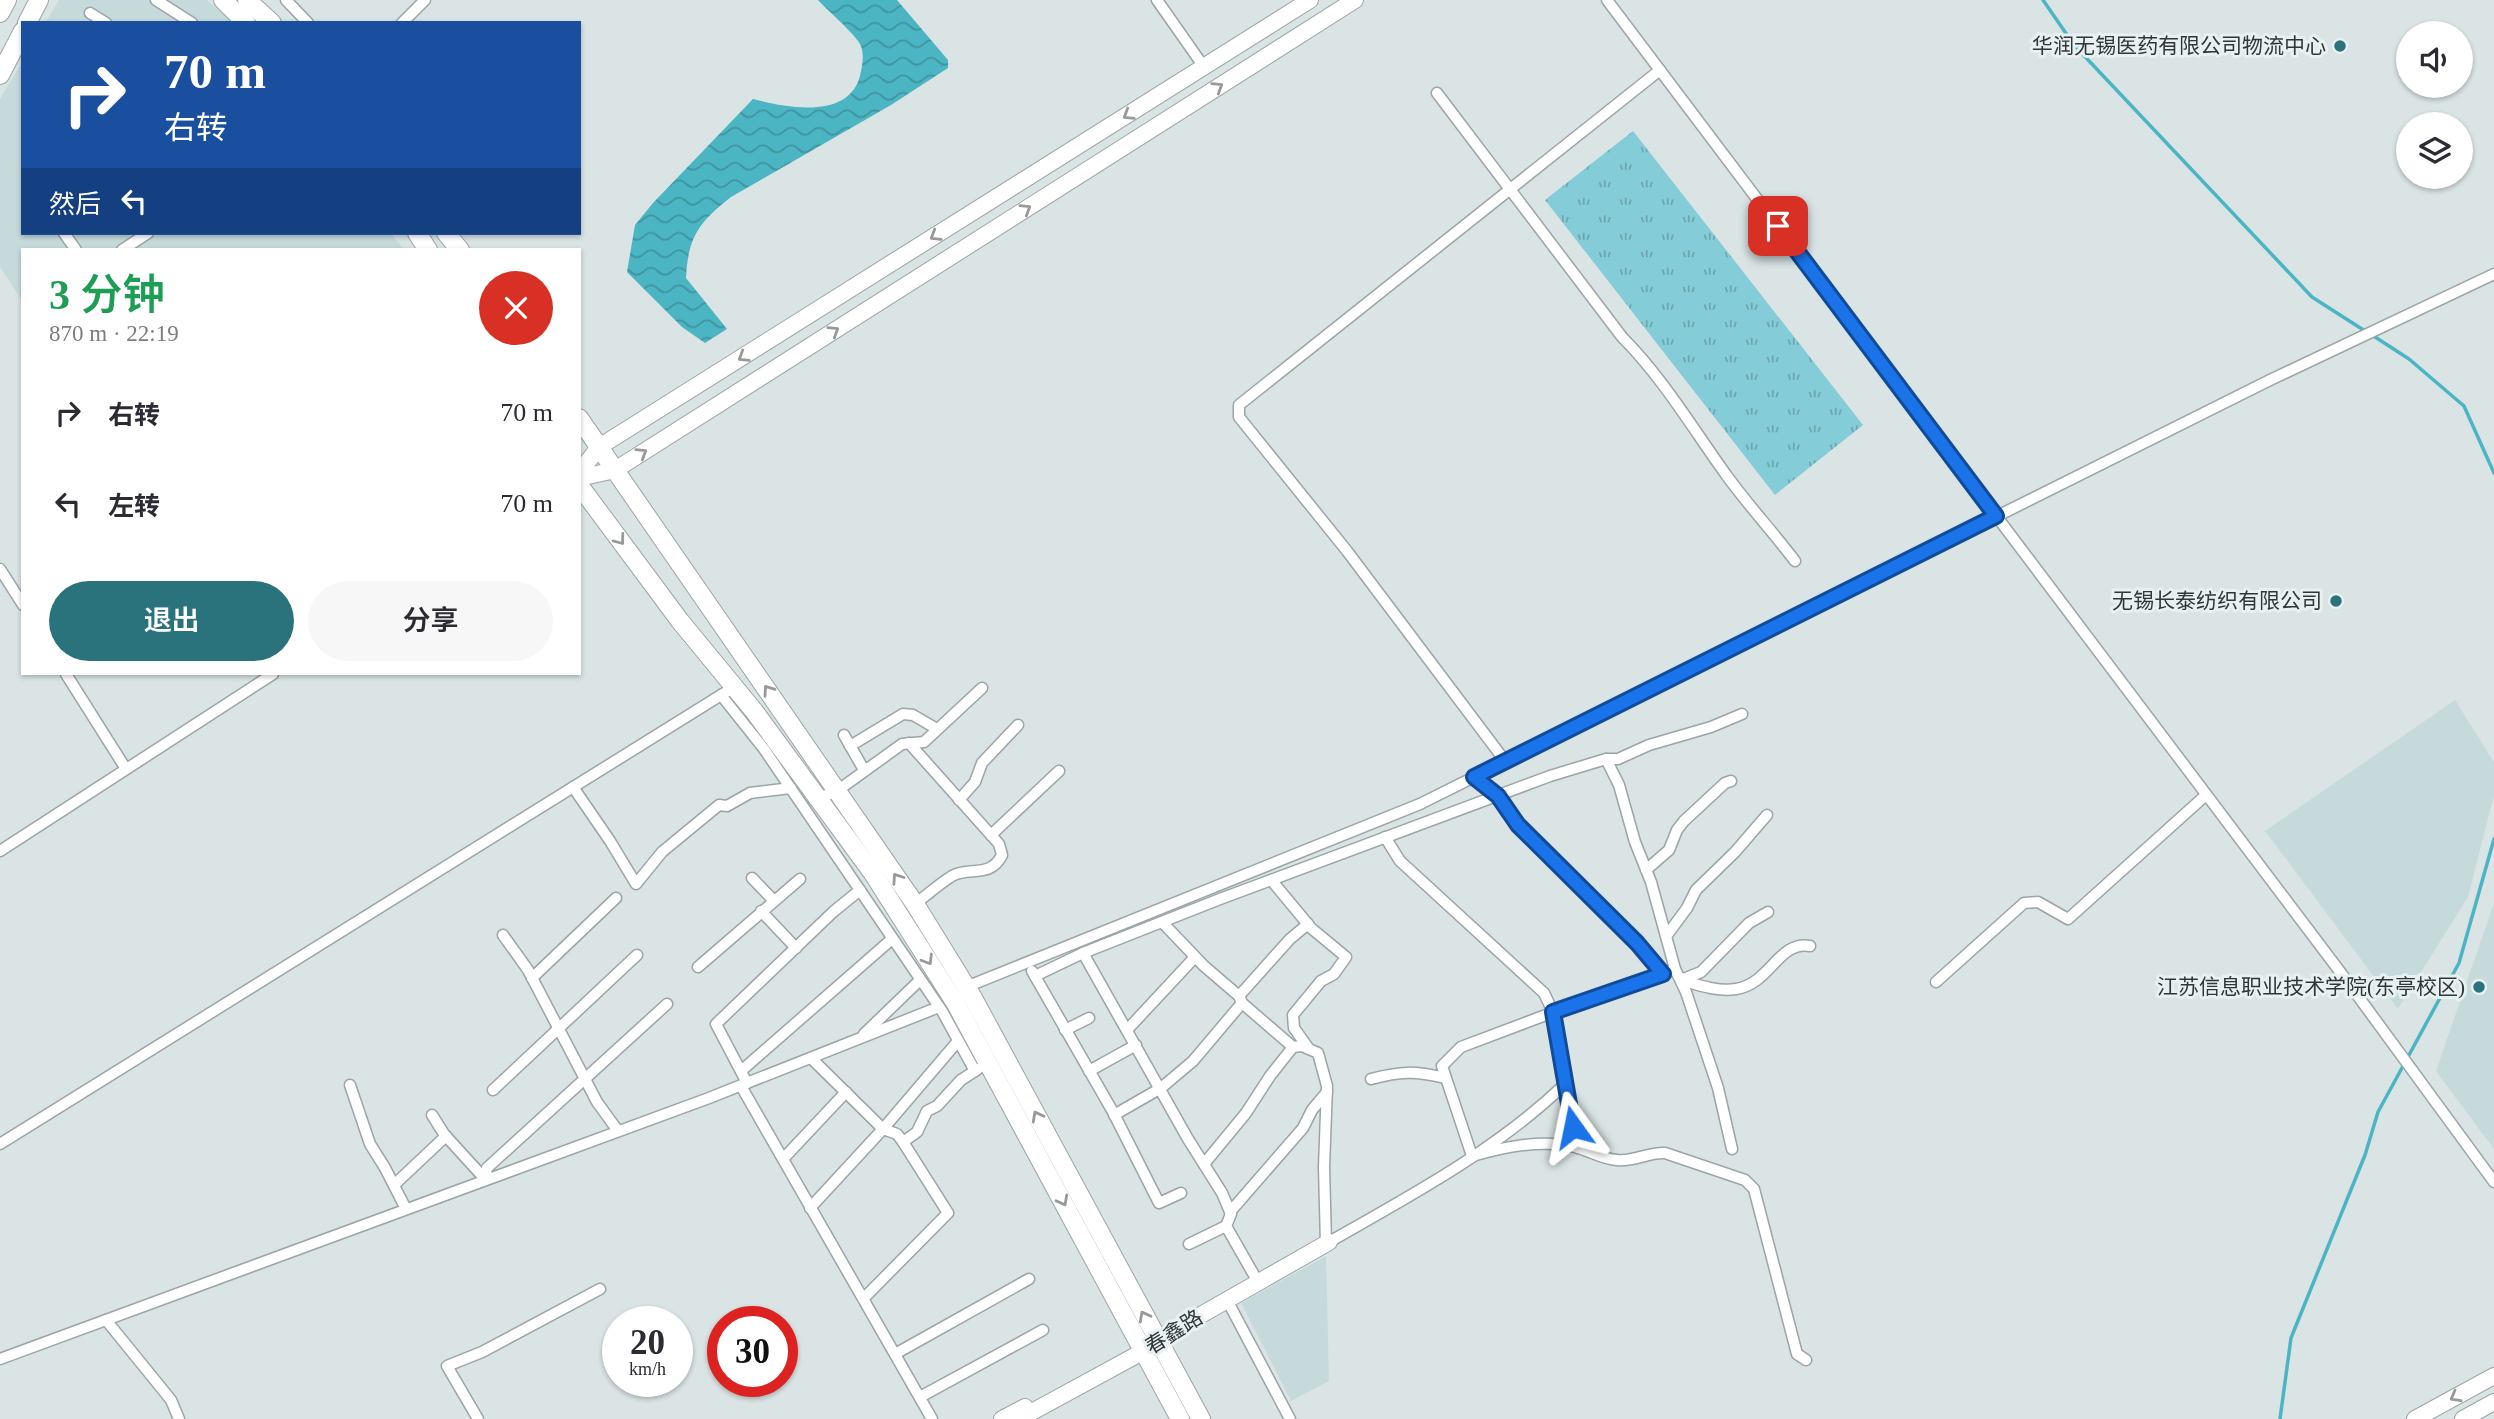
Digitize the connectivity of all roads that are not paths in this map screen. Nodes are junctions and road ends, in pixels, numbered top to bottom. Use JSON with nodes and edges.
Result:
{"nodes":[{"id":1,"x":7,"y":0,"type":"edge"},
{"id":2,"x":39,"y":0,"type":"edge"},
{"id":3,"x":156,"y":0,"type":"edge"},
{"id":4,"x":223,"y":0,"type":"edge"},
{"id":5,"x":247,"y":0,"type":"edge"},
{"id":6,"x":286,"y":0,"type":"edge"},
{"id":7,"x":425,"y":0,"type":"edge"},
{"id":8,"x":1157,"y":0,"type":"edge"},
{"id":9,"x":1310,"y":0,"type":"edge"},
{"id":10,"x":1355,"y":0,"type":"edge"},
{"id":11,"x":1607,"y":0,"type":"edge"},
{"id":12,"x":0,"y":13,"type":"edge"},
{"id":13,"x":90,"y":13,"type":"dead end"},
{"id":14,"x":28,"y":21,"type":"edge"},
{"id":15,"x":103,"y":21,"type":"edge"},
{"id":16,"x":189,"y":21,"type":"edge"},
{"id":17,"x":244,"y":21,"type":"edge"},
{"id":18,"x":270,"y":21,"type":"edge"},
{"id":19,"x":306,"y":21,"type":"edge"},
{"id":20,"x":404,"y":21,"type":"edge"},
{"id":21,"x":21,"y":35,"type":"edge"},
{"id":22,"x":1204,"y":67,"type":"junction"},
{"id":23,"x":1660,"y":70,"type":"junction"},
{"id":24,"x":0,"y":75,"type":"edge"},
{"id":25,"x":1437,"y":93,"type":"dead end"},
{"id":26,"x":1512,"y":189,"type":"junction"},
{"id":27,"x":145,"y":235,"type":"edge"},
{"id":28,"x":125,"y":248,"type":"edge"},
{"id":29,"x":2494,"y":274,"type":"edge"},
{"id":30,"x":581,"y":421,"type":"edge"},
{"id":31,"x":599,"y":447,"type":"junction"},
{"id":32,"x":615,"y":470,"type":"junction"},
{"id":33,"x":581,"y":472,"type":"edge"},
{"id":34,"x":581,"y":475,"type":"edge"},
{"id":35,"x":581,"y":488,"type":"edge"},
{"id":36,"x":1996,"y":516,"type":"junction"},
{"id":37,"x":1796,"y":561,"type":"dead end"},
{"id":38,"x":0,"y":569,"type":"edge"},
{"id":39,"x":21,"y":602,"type":"edge"},
{"id":40,"x":67,"y":675,"type":"edge"},
{"id":41,"x":271,"y":675,"type":"edge"},
{"id":42,"x":982,"y":688,"type":"dead end"},
{"id":43,"x":727,"y":691,"type":"junction"},
{"id":44,"x":1742,"y":714,"type":"dead end"},
{"id":45,"x":1018,"y":725,"type":"dead end"},
{"id":46,"x":937,"y":729,"type":"junction"},
{"id":47,"x":844,"y":735,"type":"dead end"},
{"id":48,"x":909,"y":743,"type":"junction"},
{"id":49,"x":850,"y":746,"type":"junction"},
{"id":50,"x":1606,"y":759,"type":"junction"},
{"id":51,"x":1505,"y":761,"type":"junction"},
{"id":52,"x":126,"y":769,"type":"junction"},
{"id":53,"x":864,"y":770,"type":"junction"},
{"id":54,"x":1059,"y":771,"type":"dead end"},
{"id":55,"x":1474,"y":777,"type":"junction"},
{"id":56,"x":1731,"y":781,"type":"dead end"},
{"id":57,"x":573,"y":787,"type":"junction"},
{"id":58,"x":791,"y":788,"type":"junction"},
{"id":59,"x":837,"y":791,"type":"junction"},
{"id":60,"x":2206,"y":794,"type":"junction"},
{"id":61,"x":1498,"y":796,"type":"junction"},
{"id":62,"x":959,"y":800,"type":"junction"},
{"id":63,"x":810,"y":801,"type":"junction"},
{"id":64,"x":1767,"y":815,"type":"dead end"},
{"id":65,"x":990,"y":835,"type":"junction"},
{"id":66,"x":1385,"y":837,"type":"junction"},
{"id":67,"x":0,"y":851,"type":"edge"},
{"id":68,"x":1646,"y":870,"type":"junction"},
{"id":69,"x":752,"y":878,"type":"dead end"},
{"id":70,"x":800,"y":879,"type":"dead end"},
{"id":71,"x":1272,"y":881,"type":"junction"},
{"id":72,"x":860,"y":890,"type":"junction"},
{"id":73,"x":616,"y":898,"type":"dead end"},
{"id":74,"x":774,"y":901,"type":"junction"},
{"id":75,"x":915,"y":904,"type":"junction"},
{"id":76,"x":761,"y":911,"type":"junction"},
{"id":77,"x":1768,"y":912,"type":"dead end"},
{"id":78,"x":1162,"y":922,"type":"junction"},
{"id":79,"x":1308,"y":924,"type":"junction"},
{"id":80,"x":503,"y":935,"type":"dead end"},
{"id":81,"x":1667,"y":935,"type":"junction"},
{"id":82,"x":892,"y":939,"type":"junction"},
{"id":83,"x":1810,"y":946,"type":"dead end"},
{"id":84,"x":796,"y":948,"type":"junction"},
{"id":85,"x":1083,"y":953,"type":"junction"},
{"id":86,"x":637,"y":955,"type":"dead end"},
{"id":87,"x":1195,"y":957,"type":"junction"},
{"id":88,"x":1027,"y":962,"type":"junction"},
{"id":89,"x":698,"y":967,"type":"dead end"},
{"id":90,"x":1663,"y":974,"type":"junction"},
{"id":91,"x":1678,"y":975,"type":"junction"},
{"id":92,"x":1035,"y":976,"type":"junction"},
{"id":93,"x":532,"y":978,"type":"junction"},
{"id":94,"x":920,"y":980,"type":"junction"},
{"id":95,"x":1936,"y":982,"type":"dead end"},
{"id":96,"x":966,"y":986,"type":"junction"},
{"id":97,"x":1240,"y":999,"type":"junction"},
{"id":98,"x":667,"y":1003,"type":"dead end"},
{"id":99,"x":939,"y":1007,"type":"junction"},
{"id":100,"x":1553,"y":1012,"type":"junction"},
{"id":101,"x":1089,"y":1018,"type":"dead end"},
{"id":102,"x":558,"y":1028,"type":"junction"},
{"id":103,"x":1065,"y":1030,"type":"junction"},
{"id":104,"x":1127,"y":1030,"type":"junction"},
{"id":105,"x":859,"y":1040,"type":"junction"},
{"id":106,"x":958,"y":1041,"type":"junction"},
{"id":107,"x":1136,"y":1045,"type":"junction"},
{"id":108,"x":1293,"y":1047,"type":"junction"},
{"id":109,"x":1309,"y":1049,"type":"junction"},
{"id":110,"x":812,"y":1059,"type":"junction"},
{"id":111,"x":982,"y":1067,"type":"junction"},
{"id":112,"x":741,"y":1071,"type":"junction"},
{"id":113,"x":1089,"y":1072,"type":"junction"},
{"id":114,"x":1445,"y":1077,"type":"junction"},
{"id":115,"x":586,"y":1079,"type":"junction"},
{"id":116,"x":1371,"y":1079,"type":"dead end"},
{"id":117,"x":744,"y":1084,"type":"junction"},
{"id":118,"x":350,"y":1085,"type":"dead end"},
{"id":119,"x":1564,"y":1085,"type":"junction"},
{"id":120,"x":1161,"y":1088,"type":"junction"},
{"id":121,"x":493,"y":1090,"type":"dead end"},
{"id":122,"x":1327,"y":1091,"type":"junction"},
{"id":123,"x":845,"y":1092,"type":"junction"},
{"id":124,"x":432,"y":1115,"type":"dead end"},
{"id":125,"x":1114,"y":1115,"type":"junction"},
{"id":126,"x":883,"y":1129,"type":"junction"},
{"id":127,"x":618,"y":1131,"type":"junction"},
{"id":128,"x":446,"y":1136,"type":"junction"},
{"id":129,"x":903,"y":1142,"type":"junction"},
{"id":130,"x":0,"y":1144,"type":"edge"},
{"id":131,"x":1578,"y":1148,"type":"junction"},
{"id":132,"x":1732,"y":1149,"type":"dead end"},
{"id":133,"x":1472,"y":1156,"type":"junction"},
{"id":134,"x":783,"y":1159,"type":"junction"},
{"id":135,"x":1204,"y":1164,"type":"junction"},
{"id":136,"x":485,"y":1179,"type":"junction"},
{"id":137,"x":2494,"y":1182,"type":"edge"},
{"id":138,"x":394,"y":1185,"type":"junction"},
{"id":139,"x":1181,"y":1192,"type":"dead end"},
{"id":140,"x":810,"y":1208,"type":"junction"},
{"id":141,"x":406,"y":1209,"type":"junction"},
{"id":142,"x":1230,"y":1212,"type":"junction"},
{"id":143,"x":1226,"y":1227,"type":"junction"},
{"id":144,"x":1327,"y":1243,"type":"junction"},
{"id":145,"x":1189,"y":1244,"type":"dead end"},
{"id":146,"x":1029,"y":1279,"type":"dead end"},
{"id":147,"x":1258,"y":1282,"type":"junction"},
{"id":148,"x":600,"y":1289,"type":"dead end"},
{"id":149,"x":864,"y":1298,"type":"junction"},
{"id":150,"x":1227,"y":1300,"type":"junction"},
{"id":151,"x":106,"y":1320,"type":"junction"},
{"id":152,"x":1043,"y":1330,"type":"dead end"},
{"id":153,"x":1148,"y":1346,"type":"junction"},
{"id":154,"x":895,"y":1354,"type":"junction"},
{"id":155,"x":0,"y":1359,"type":"edge"},
{"id":156,"x":1806,"y":1360,"type":"dead end"},
{"id":157,"x":2494,"y":1376,"type":"edge"},
{"id":158,"x":920,"y":1397,"type":"junction"},
{"id":159,"x":2494,"y":1402,"type":"edge"},
{"id":160,"x":179,"y":1419,"type":"edge"},
{"id":161,"x":478,"y":1419,"type":"edge"},
{"id":162,"x":932,"y":1419,"type":"edge"},
{"id":163,"x":1002,"y":1419,"type":"edge"},
{"id":164,"x":1019,"y":1419,"type":"edge"},
{"id":165,"x":1181,"y":1419,"type":"edge"},
{"id":166,"x":1201,"y":1419,"type":"edge"},
{"id":167,"x":1290,"y":1419,"type":"edge"},
{"id":168,"x":2415,"y":1419,"type":"edge"},
{"id":169,"x":2463,"y":1419,"type":"edge"}],
"edges":[{"from":1,"to":12,"type":"main road"},
{"from":2,"to":14,"type":"main road"},
{"from":3,"to":16,"type":"street"},
{"from":4,"to":17,"type":"main road"},
{"from":5,"to":18,"type":"main road"},
{"from":6,"to":19,"type":"street"},
{"from":7,"to":20,"type":"street"},
{"from":8,"to":22,"type":"street"},
{"from":9,"to":22,"type":"main road"},
{"from":32,"to":10,"type":"main road","one_way":true},
{"from":11,"to":23,"type":"street"},
{"from":13,"to":15,"type":"street"},
{"from":21,"to":24,"type":"main road"},
{"from":22,"to":31,"type":"main road","one_way":true},
{"from":23,"to":26,"type":"street"},
{"from":23,"to":36,"type":"street"},
{"from":25,"to":26,"type":"street"},
{"from":26,"to":37,"type":"street"},
{"from":26,"to":51,"type":"street"},
{"from":27,"to":28,"type":"street"},
{"from":29,"to":36,"type":"street"},
{"from":30,"to":31,"type":"main road"},
{"from":31,"to":32,"type":"main road"},
{"from":31,"to":33,"type":"main road"},
{"from":32,"to":34,"type":"main road"},
{"from":59,"to":32,"type":"main road","one_way":true},
{"from":35,"to":43,"type":"main road","one_way":true},
{"from":36,"to":51,"type":"street"},
{"from":36,"to":60,"type":"street"},
{"from":38,"to":39,"type":"street"},
{"from":40,"to":52,"type":"street"},
{"from":41,"to":52,"type":"street"},
{"from":42,"to":46,"type":"street"},
{"from":43,"to":57,"type":"street"},
{"from":43,"to":58,"type":"street"},
{"from":43,"to":63,"type":"main road"},
{"from":44,"to":50,"type":"street"},
{"from":45,"to":62,"type":"street"},
{"from":46,"to":48,"type":"street"},
{"from":46,"to":49,"type":"street"},
{"from":47,"to":49,"type":"street"},
{"from":48,"to":53,"type":"street"},
{"from":48,"to":62,"type":"street"},
{"from":49,"to":53,"type":"street"},
{"from":50,"to":61,"type":"street"},
{"from":50,"to":68,"type":"street"},
{"from":51,"to":55,"type":"street"},
{"from":52,"to":67,"type":"street"},
{"from":53,"to":59,"type":"street"},
{"from":54,"to":65,"type":"street"},
{"from":55,"to":61,"type":"street"},
{"from":55,"to":88,"type":"street"},
{"from":56,"to":68,"type":"street"},
{"from":57,"to":58,"type":"street"},
{"from":57,"to":130,"type":"street"},
{"from":58,"to":63,"type":"street"},
{"from":59,"to":63,"type":"street"},
{"from":75,"to":59,"type":"main road","one_way":true},
{"from":60,"to":95,"type":"street"},
{"from":60,"to":137,"type":"street"},
{"from":61,"to":66,"type":"street"},
{"from":61,"to":90,"type":"street"},
{"from":62,"to":65,"type":"street"},
{"from":63,"to":72,"type":"street"},
{"from":63,"to":111,"type":"main road","one_way":true},
{"from":64,"to":81,"type":"street"},
{"from":65,"to":75,"type":"street"},
{"from":66,"to":71,"type":"street"},
{"from":66,"to":100,"type":"street"},
{"from":68,"to":81,"type":"street"},
{"from":69,"to":74,"type":"street"},
{"from":70,"to":74,"type":"street"},
{"from":71,"to":78,"type":"street"},
{"from":71,"to":79,"type":"street"},
{"from":72,"to":82,"type":"street"},
{"from":72,"to":84,"type":"street"},
{"from":73,"to":93,"type":"street"},
{"from":74,"to":76,"type":"street"},
{"from":75,"to":96,"type":"main road"},
{"from":76,"to":84,"type":"street"},
{"from":76,"to":89,"type":"street"},
{"from":77,"to":91,"type":"street"},
{"from":78,"to":85,"type":"street"},
{"from":78,"to":87,"type":"street"},
{"from":79,"to":97,"type":"street"},
{"from":79,"to":109,"type":"street"},
{"from":80,"to":93,"type":"street"},
{"from":81,"to":91,"type":"street"},
{"from":82,"to":94,"type":"street"},
{"from":82,"to":112,"type":"street"},
{"from":83,"to":91,"type":"street"},
{"from":84,"to":112,"type":"street"},
{"from":85,"to":92,"type":"street"},
{"from":85,"to":104,"type":"street"},
{"from":86,"to":102,"type":"street"},
{"from":87,"to":97,"type":"street"},
{"from":87,"to":104,"type":"street"},
{"from":88,"to":92,"type":"street"},
{"from":88,"to":96,"type":"street"},
{"from":90,"to":91,"type":"street"},
{"from":90,"to":100,"type":"street"},
{"from":91,"to":132,"type":"street"},
{"from":92,"to":103,"type":"street"},
{"from":93,"to":102,"type":"street"},
{"from":94,"to":99,"type":"street"},
{"from":94,"to":105,"type":"street"},
{"from":153,"to":96,"type":"main road","one_way":true},
{"from":97,"to":108,"type":"street"},
{"from":97,"to":120,"type":"street"},
{"from":98,"to":115,"type":"street"},
{"from":99,"to":105,"type":"street"},
{"from":99,"to":106,"type":"street"},
{"from":100,"to":114,"type":"street"},
{"from":100,"to":119,"type":"street"},
{"from":101,"to":103,"type":"street"},
{"from":102,"to":115,"type":"street"},
{"from":102,"to":121,"type":"street"},
{"from":103,"to":113,"type":"street"},
{"from":104,"to":107,"type":"street"},
{"from":105,"to":110,"type":"street"},
{"from":106,"to":111,"type":"street"},
{"from":106,"to":126,"type":"street"},
{"from":107,"to":113,"type":"street"},
{"from":107,"to":120,"type":"street"},
{"from":108,"to":109,"type":"street"},
{"from":108,"to":135,"type":"street"},
{"from":109,"to":122,"type":"street"},
{"from":110,"to":117,"type":"street"},
{"from":110,"to":123,"type":"street"},
{"from":111,"to":129,"type":"street"},
{"from":111,"to":153,"type":"main road","one_way":true},
{"from":112,"to":117,"type":"street"},
{"from":113,"to":125,"type":"street"},
{"from":114,"to":116,"type":"street"},
{"from":114,"to":133,"type":"street"},
{"from":115,"to":127,"type":"street"},
{"from":115,"to":136,"type":"street"},
{"from":117,"to":127,"type":"street"},
{"from":117,"to":134,"type":"street"},
{"from":118,"to":138,"type":"street"},
{"from":119,"to":131,"type":"street"},
{"from":119,"to":133,"type":"street"},
{"from":120,"to":125,"type":"street"},
{"from":120,"to":135,"type":"street"},
{"from":122,"to":142,"type":"street"},
{"from":122,"to":144,"type":"street"},
{"from":123,"to":126,"type":"street"},
{"from":123,"to":134,"type":"street"},
{"from":124,"to":128,"type":"street"},
{"from":125,"to":139,"type":"street"},
{"from":126,"to":129,"type":"street"},
{"from":126,"to":140,"type":"street"},
{"from":127,"to":136,"type":"street"},
{"from":128,"to":136,"type":"street"},
{"from":128,"to":138,"type":"street"},
{"from":129,"to":149,"type":"street"},
{"from":131,"to":133,"type":"street"},
{"from":131,"to":156,"type":"street"},
{"from":133,"to":144,"type":"street"},
{"from":134,"to":140,"type":"street"},
{"from":135,"to":142,"type":"street"},
{"from":136,"to":141,"type":"street"},
{"from":138,"to":141,"type":"street"},
{"from":140,"to":149,"type":"street"},
{"from":141,"to":151,"type":"street"},
{"from":142,"to":143,"type":"street"},
{"from":143,"to":145,"type":"street"},
{"from":143,"to":147,"type":"street"},
{"from":144,"to":147,"type":"main road","name":"春鑫路"},
{"from":146,"to":154,"type":"street"},
{"from":147,"to":150,"type":"main road","name":"春鑫路"},
{"from":148,"to":161,"type":"street"},
{"from":149,"to":154,"type":"street"},
{"from":150,"to":153,"type":"main road","name":"春鑫路"},
{"from":150,"to":167,"type":"street"},
{"from":151,"to":155,"type":"street"},
{"from":151,"to":160,"type":"street"},
{"from":152,"to":158,"type":"street"},
{"from":153,"to":163,"type":"main road","name":"春鑫路"},
{"from":153,"to":164,"type":"main road","name":"春鑫路"},
{"from":153,"to":165,"type":"main road"},
{"from":153,"to":166,"type":"main road"},
{"from":154,"to":158,"type":"street"},
{"from":157,"to":168,"type":"main road","one_way":true},
{"from":158,"to":162,"type":"street"},
{"from":159,"to":169,"type":"main road"}]}
